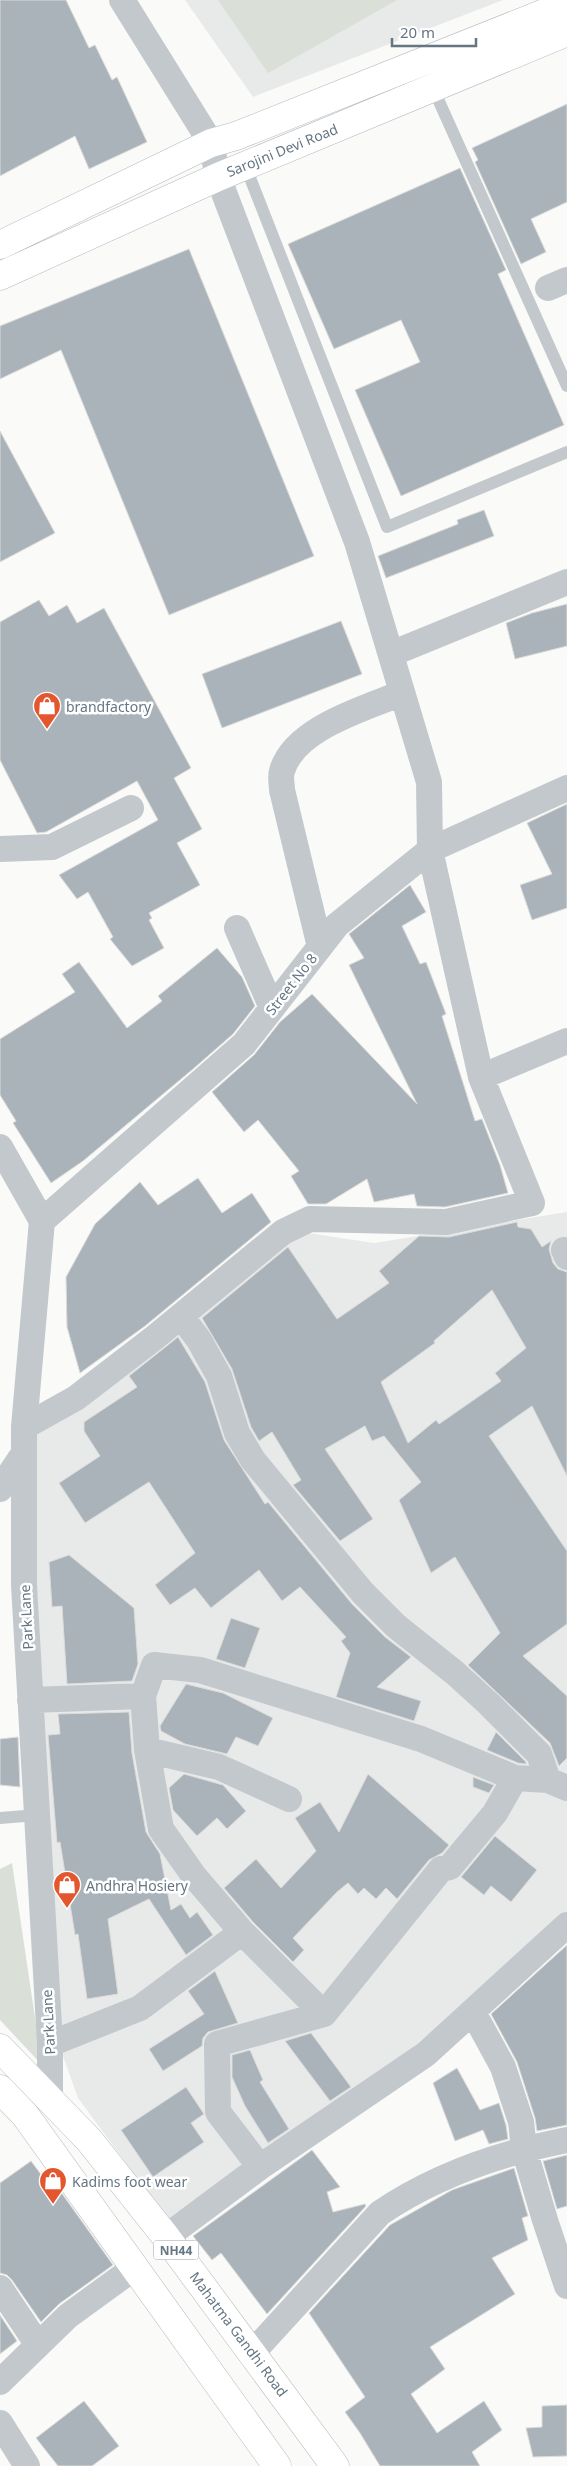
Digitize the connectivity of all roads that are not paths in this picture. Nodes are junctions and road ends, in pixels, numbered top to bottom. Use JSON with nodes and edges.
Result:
{"nodes":[{"id":1,"x":122,"y":0,"type":"edge"},
{"id":2,"x":567,"y":4,"type":"edge"},
{"id":3,"x":567,"y":32,"type":"edge"},
{"id":4,"x":433,"y":88,"type":"junction"},
{"id":5,"x":211,"y":143,"type":"junction"},
{"id":6,"x":245,"y":165,"type":"junction"},
{"id":7,"x":218,"y":177,"type":"junction"},
{"id":8,"x":0,"y":245,"type":"edge"},
{"id":9,"x":0,"y":276,"type":"edge"},
{"id":10,"x":567,"y":386,"type":"edge"},
{"id":11,"x":567,"y":452,"type":"edge"},
{"id":12,"x":567,"y":582,"type":"edge"},
{"id":13,"x":391,"y":654,"type":"junction"},
{"id":14,"x":402,"y":693,"type":"junction"},
{"id":15,"x":567,"y":788,"type":"edge"},
{"id":16,"x":131,"y":808,"type":"dead end"},
{"id":17,"x":0,"y":850,"type":"edge"},
{"id":18,"x":430,"y":850,"type":"junction"},
{"id":19,"x":237,"y":928,"type":"dead end"},
{"id":20,"x":320,"y":947,"type":"junction"},
{"id":21,"x":272,"y":1008,"type":"junction"},
{"id":22,"x":567,"y":1041,"type":"edge"},
{"id":23,"x":482,"y":1077,"type":"junction"},
{"id":24,"x":0,"y":1147,"type":"edge"},
{"id":25,"x":42,"y":1221,"type":"junction"},
{"id":26,"x":181,"y":1316,"type":"junction"},
{"id":27,"x":24,"y":1427,"type":"junction"},
{"id":28,"x":24,"y":1453,"type":"junction"},
{"id":29,"x":0,"y":1489,"type":"edge"},
{"id":30,"x":143,"y":1696,"type":"junction"},
{"id":31,"x":30,"y":1700,"type":"junction"},
{"id":32,"x":147,"y":1750,"type":"junction"},
{"id":33,"x":515,"y":1778,"type":"junction"},
{"id":34,"x":558,"y":1784,"type":"edge"},
{"id":35,"x":288,"y":1799,"type":"dead end"},
{"id":36,"x":37,"y":1815,"type":"junction"},
{"id":37,"x":0,"y":1818,"type":"edge"},
{"id":38,"x":567,"y":1925,"type":"edge"},
{"id":39,"x":242,"y":1932,"type":"junction"},
{"id":40,"x":473,"y":2012,"type":"junction"},
{"id":41,"x":324,"y":2014,"type":"junction"},
{"id":42,"x":50,"y":2044,"type":"junction"},
{"id":43,"x":0,"y":2048,"type":"edge"},
{"id":44,"x":0,"y":2088,"type":"edge"},
{"id":45,"x":50,"y":2099,"type":"junction"},
{"id":46,"x":567,"y":2140,"type":"edge"},
{"id":47,"x":524,"y":2149,"type":"junction"},
{"id":48,"x":260,"y":2168,"type":"junction"},
{"id":49,"x":166,"y":2237,"type":"junction"},
{"id":50,"x":134,"y":2268,"type":"junction"},
{"id":51,"x":567,"y":2286,"type":"edge"},
{"id":52,"x":0,"y":2288,"type":"edge"},
{"id":53,"x":38,"y":2345,"type":"junction"},
{"id":54,"x":253,"y":2352,"type":"junction"},
{"id":55,"x":0,"y":2382,"type":"edge"},
{"id":56,"x":0,"y":2423,"type":"edge"},
{"id":57,"x":27,"y":2466,"type":"edge"},
{"id":58,"x":277,"y":2466,"type":"edge"},
{"id":59,"x":336,"y":2466,"type":"edge"}],
"edges":[{"from":1,"to":5,"type":"street"},
{"from":2,"to":5,"type":"main road"},
{"from":3,"to":4,"type":"main road","name":"Sarojini Devi Road"},
{"from":4,"to":6,"type":"main road","name":"Sarojini Devi Road"},
{"from":4,"to":10,"type":"lane"},
{"from":5,"to":7,"type":"street"},
{"from":5,"to":8,"type":"main road"},
{"from":6,"to":7,"type":"main road","name":"Sarojini Devi Road"},
{"from":6,"to":11,"type":"lane"},
{"from":7,"to":9,"type":"main road","name":"Sarojini Devi Road"},
{"from":7,"to":13,"type":"street"},
{"from":12,"to":13,"type":"street"},
{"from":13,"to":14,"type":"street"},
{"from":14,"to":18,"type":"street"},
{"from":14,"to":20,"type":"street"},
{"from":15,"to":18,"type":"street","name":"Street No 8"},
{"from":16,"to":17,"type":"street"},
{"from":18,"to":20,"type":"street","name":"Street No 8"},
{"from":18,"to":23,"type":"street"},
{"from":19,"to":21,"type":"street"},
{"from":20,"to":21,"type":"street","name":"Street No 8"},
{"from":21,"to":25,"type":"street","name":"Street No 8"},
{"from":22,"to":23,"type":"street"},
{"from":23,"to":26,"type":"street"},
{"from":24,"to":25,"type":"street"},
{"from":25,"to":27,"type":"street","name":"Park Lane"},
{"from":26,"to":27,"type":"street"},
{"from":26,"to":34,"type":"street"},
{"from":27,"to":28,"type":"street","name":"Park Lane"},
{"from":28,"to":29,"type":"street"},
{"from":28,"to":31,"type":"street","name":"Park Lane"},
{"from":30,"to":31,"type":"street"},
{"from":30,"to":32,"type":"street"},
{"from":30,"to":33,"type":"street"},
{"from":31,"to":36,"type":"street","name":"Park Lane"},
{"from":32,"to":35,"type":"street"},
{"from":32,"to":39,"type":"street"},
{"from":33,"to":34,"type":"street"},
{"from":33,"to":41,"type":"street"},
{"from":36,"to":37,"type":"lane"},
{"from":36,"to":42,"type":"street","name":"Park Lane"},
{"from":38,"to":40,"type":"street"},
{"from":39,"to":41,"type":"street"},
{"from":39,"to":42,"type":"street"},
{"from":40,"to":47,"type":"street"},
{"from":40,"to":48,"type":"street"},
{"from":41,"to":48,"type":"street"},
{"from":42,"to":45,"type":"street","name":"Park Lane"},
{"from":43,"to":45,"type":"main road","name":"Mahatma Gandhi Road","number":"NH44"},
{"from":44,"to":50,"type":"main road","number":"NH44"},
{"from":45,"to":49,"type":"main road","name":"Mahatma Gandhi Road","number":"NH44"},
{"from":46,"to":47,"type":"street"},
{"from":47,"to":51,"type":"street"},
{"from":47,"to":54,"type":"street"},
{"from":48,"to":49,"type":"street"},
{"from":49,"to":54,"type":"main road","name":"Mahatma Gandhi Road","number":"NH44"},
{"from":50,"to":53,"type":"street"},
{"from":50,"to":58,"type":"main road","number":"NH44"},
{"from":52,"to":53,"type":"street"},
{"from":53,"to":55,"type":"street"},
{"from":54,"to":59,"type":"main road","name":"Mahatma Gandhi Road","number":"NH44"},
{"from":56,"to":57,"type":"street"}]}
